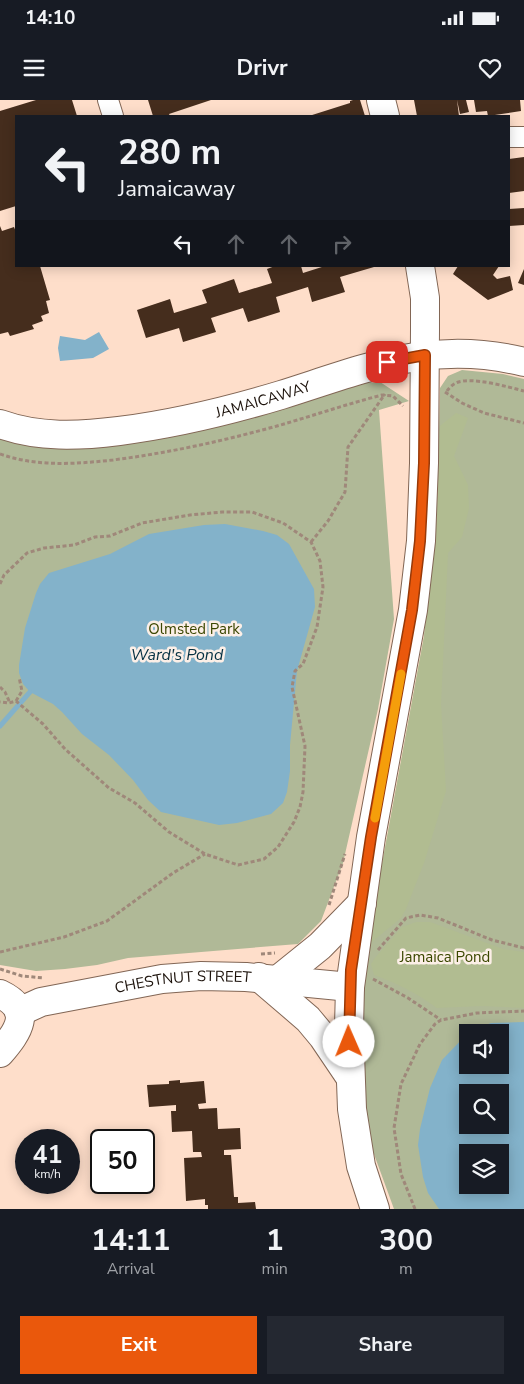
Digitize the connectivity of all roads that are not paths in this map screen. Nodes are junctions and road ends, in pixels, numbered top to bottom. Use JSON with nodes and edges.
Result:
{"nodes":[{"id":1,"x":108,"y":100,"type":"edge"},
{"id":2,"x":380,"y":100,"type":"edge"},
{"id":3,"x":113,"y":115,"type":"edge"},
{"id":4,"x":385,"y":115,"type":"edge"},
{"id":5,"x":510,"y":137,"type":"edge"},
{"id":6,"x":524,"y":137,"type":"edge"},
{"id":7,"x":420,"y":267,"type":"edge"},
{"id":8,"x":425,"y":355,"type":"junction"},
{"id":9,"x":524,"y":362,"type":"edge"},
{"id":10,"x":0,"y":424,"type":"edge"},
{"id":11,"x":362,"y":903,"type":"junction"},
{"id":12,"x":269,"y":978,"type":"junction"},
{"id":13,"x":359,"y":982,"type":"junction"},
{"id":14,"x":10,"y":1003,"type":"edge"},
{"id":15,"x":0,"y":1053,"type":"edge"},
{"id":16,"x":350,"y":1077,"type":"junction"},
{"id":17,"x":375,"y":1209,"type":"edge"}],
"edges":[{"from":1,"to":3,"type":"street"},
{"from":2,"to":4,"type":"main road"},
{"from":5,"to":6,"type":"street"},
{"from":7,"to":8,"type":"main road"},
{"from":8,"to":9,"type":"main road","name":"JAMAICAWAY"},
{"from":8,"to":10,"type":"main road","name":"JAMAICAWAY"},
{"from":8,"to":11,"type":"main road"},
{"from":11,"to":12,"type":"main road"},
{"from":11,"to":13,"type":"main road"},
{"from":12,"to":13,"type":"main road","name":"CHESTNUT STREET"},
{"from":12,"to":14,"type":"main road","name":"CHESTNUT STREET"},
{"from":12,"to":16,"type":"main road"},
{"from":13,"to":16,"type":"main road"},
{"from":14,"to":15,"type":"main road"},
{"from":16,"to":17,"type":"main road"}]}
